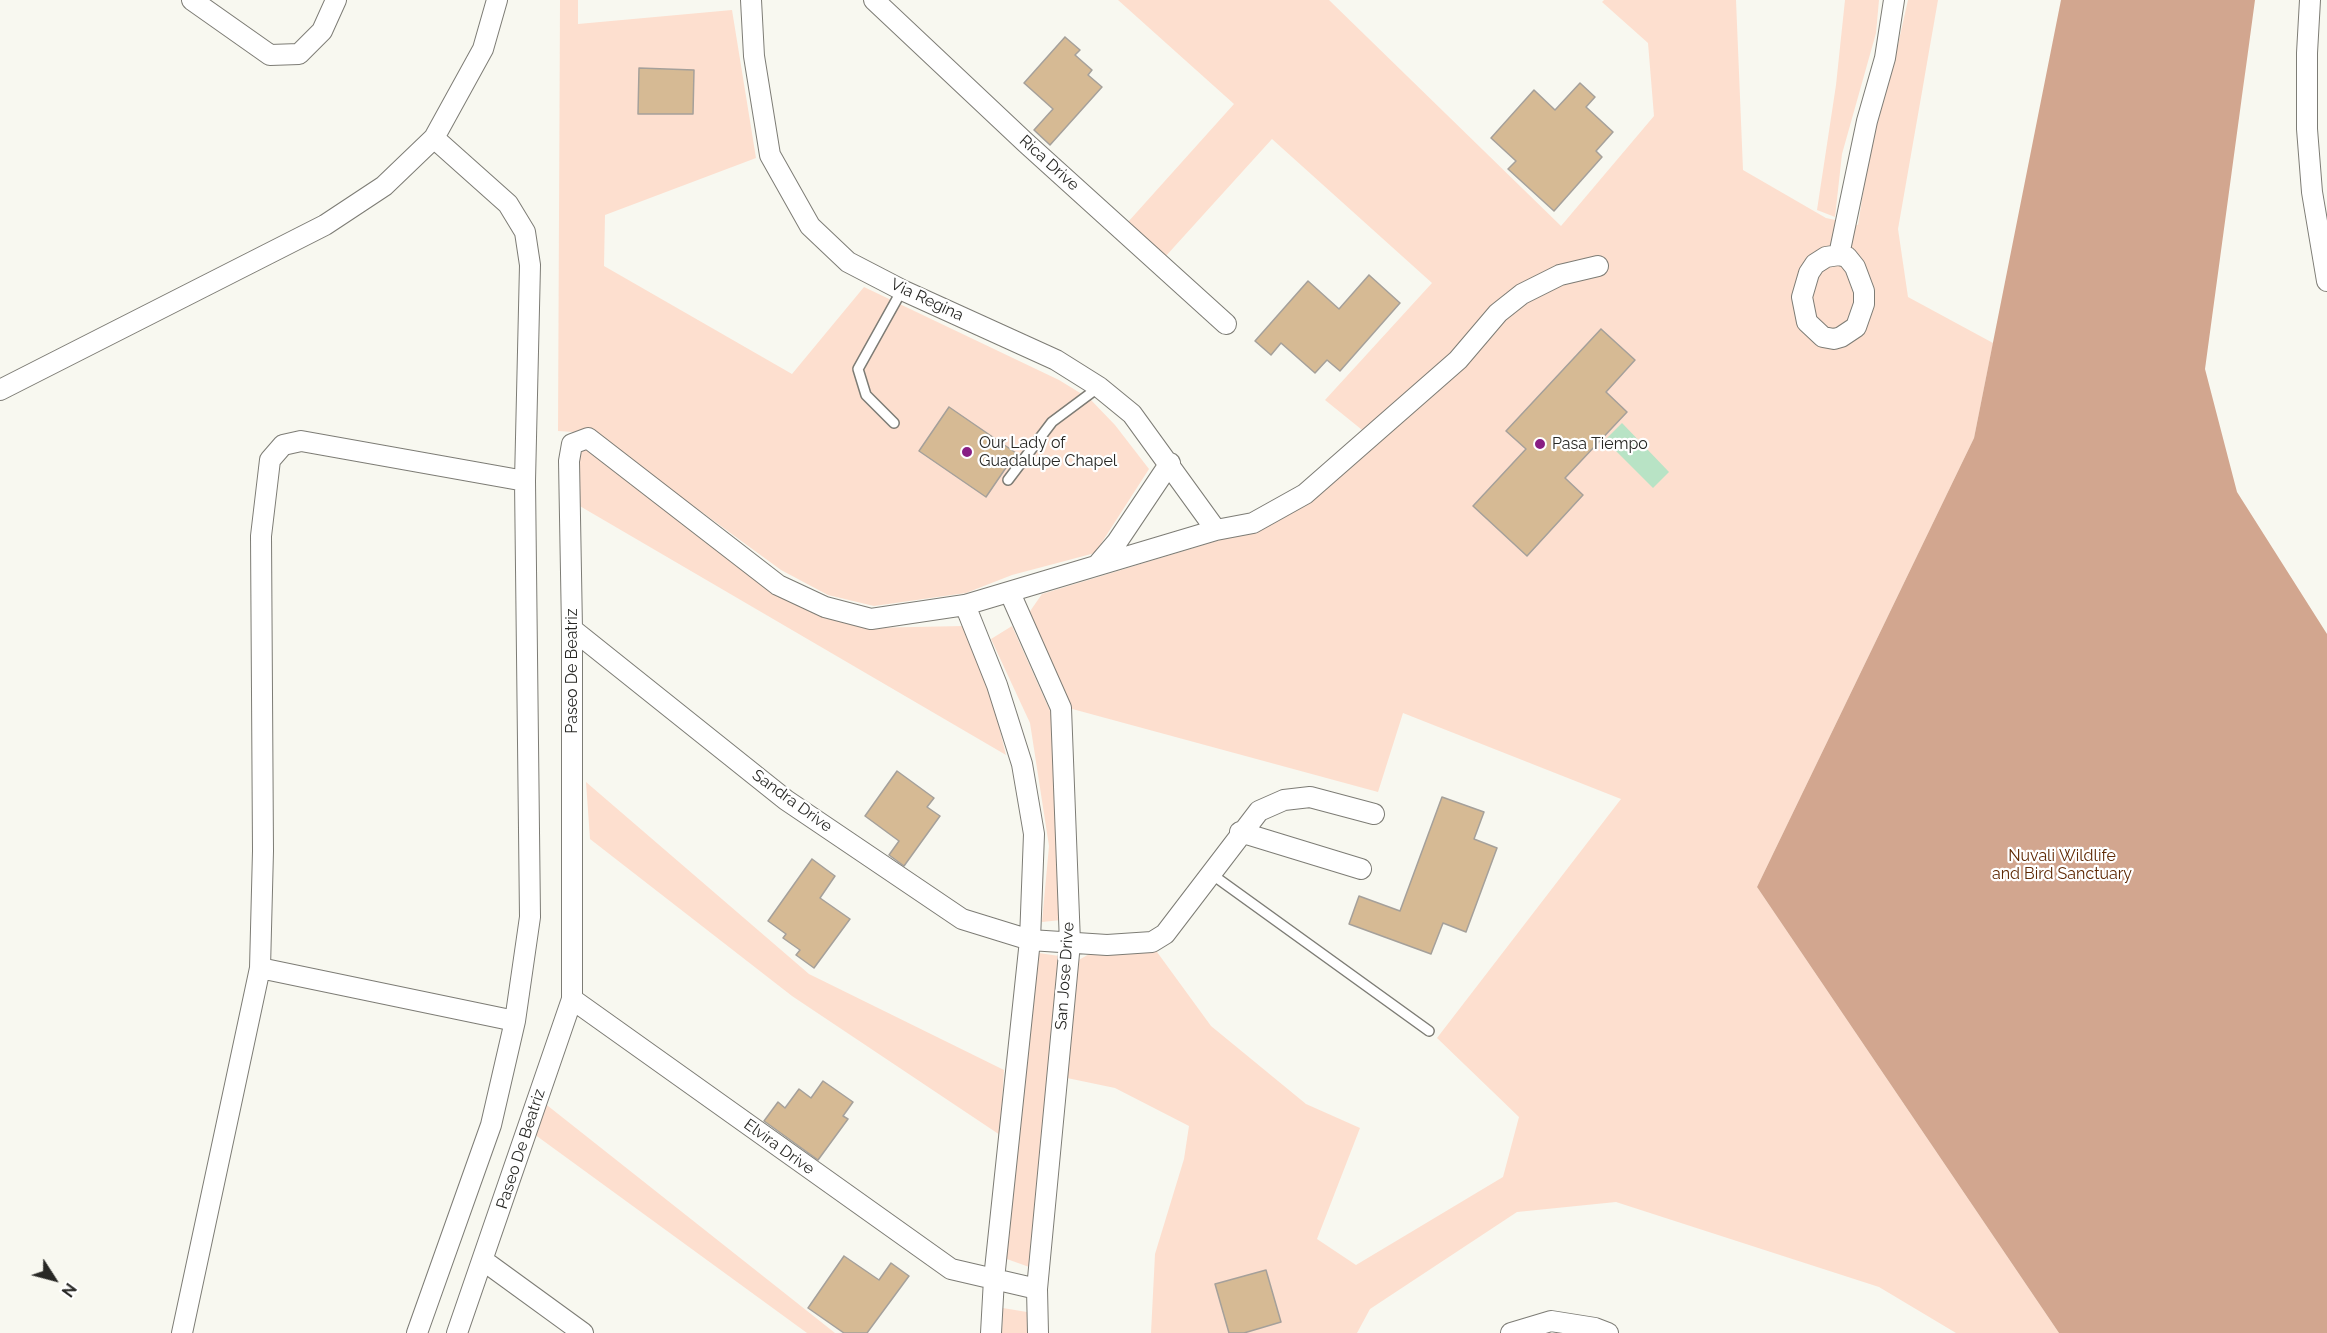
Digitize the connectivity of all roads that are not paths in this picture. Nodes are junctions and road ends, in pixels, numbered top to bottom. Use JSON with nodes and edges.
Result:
{"nodes":[{"id":1,"x":192,"y":0,"type":"edge"},
{"id":2,"x":336,"y":0,"type":"edge"},
{"id":3,"x":497,"y":0,"type":"edge"},
{"id":4,"x":751,"y":0,"type":"edge"},
{"id":5,"x":874,"y":0,"type":"edge"},
{"id":6,"x":1894,"y":0,"type":"edge"},
{"id":7,"x":2310,"y":0,"type":"edge"},
{"id":8,"x":434,"y":138,"type":"junction"},
{"id":9,"x":1839,"y":255,"type":"dead end"},
{"id":10,"x":1598,"y":266,"type":"dead end"},
{"id":11,"x":2327,"y":280,"type":"edge"},
{"id":12,"x":902,"y":290,"type":"junction"},
{"id":13,"x":1226,"y":324,"type":"dead end"},
{"id":14,"x":1099,"y":387,"type":"junction"},
{"id":15,"x":0,"y":390,"type":"edge"},
{"id":16,"x":894,"y":423,"type":"dead end"},
{"id":17,"x":1170,"y":463,"type":"junction"},
{"id":18,"x":1008,"y":480,"type":"dead end"},
{"id":19,"x":525,"y":481,"type":"junction"},
{"id":20,"x":1216,"y":530,"type":"junction"},
{"id":21,"x":1099,"y":563,"type":"junction"},
{"id":22,"x":1010,"y":592,"type":"junction"},
{"id":23,"x":965,"y":605,"type":"junction"},
{"id":24,"x":572,"y":629,"type":"junction"},
{"id":25,"x":1374,"y":814,"type":"dead end"},
{"id":26,"x":1240,"y":832,"type":"junction"},
{"id":27,"x":1361,"y":869,"type":"dead end"},
{"id":28,"x":1210,"y":873,"type":"junction"},
{"id":29,"x":1030,"y":940,"type":"junction"},
{"id":30,"x":1070,"y":943,"type":"junction"},
{"id":31,"x":260,"y":968,"type":"junction"},
{"id":32,"x":572,"y":999,"type":"junction"},
{"id":33,"x":515,"y":1021,"type":"junction"},
{"id":34,"x":1429,"y":1031,"type":"dead end"},
{"id":35,"x":484,"y":1261,"type":"junction"},
{"id":36,"x":994,"y":1279,"type":"junction"},
{"id":37,"x":1037,"y":1289,"type":"junction"},
{"id":38,"x":182,"y":1333,"type":"edge"},
{"id":39,"x":417,"y":1333,"type":"edge"},
{"id":40,"x":457,"y":1333,"type":"edge"},
{"id":41,"x":583,"y":1333,"type":"edge"},
{"id":42,"x":991,"y":1333,"type":"edge"},
{"id":43,"x":1038,"y":1333,"type":"edge"},
{"id":44,"x":1511,"y":1333,"type":"edge"},
{"id":45,"x":1608,"y":1333,"type":"edge"}],
"edges":[{"from":1,"to":2,"type":"street"},
{"from":3,"to":8,"type":"street"},
{"from":4,"to":12,"type":"street","name":"Via Regina"},
{"from":5,"to":13,"type":"street","name":"Rica Drive"},
{"from":6,"to":9,"type":"street"},
{"from":7,"to":11,"type":"street"},
{"from":8,"to":15,"type":"street"},
{"from":8,"to":19,"type":"street"},
{"from":10,"to":20,"type":"street"},
{"from":12,"to":14,"type":"street","name":"Via Regina"},
{"from":12,"to":16,"type":"lane"},
{"from":14,"to":17,"type":"street","name":"Via Regina"},
{"from":14,"to":18,"type":"lane"},
{"from":17,"to":20,"type":"street","name":"Via Regina"},
{"from":17,"to":21,"type":"street"},
{"from":19,"to":31,"type":"street"},
{"from":19,"to":33,"type":"street"},
{"from":20,"to":21,"type":"street"},
{"from":21,"to":22,"type":"street"},
{"from":22,"to":23,"type":"street"},
{"from":22,"to":30,"type":"street","name":"San Jose Drive"},
{"from":23,"to":24,"type":"street","name":"Paseo De Beatriz"},
{"from":23,"to":29,"type":"street"},
{"from":24,"to":29,"type":"street","name":"Sandra Drive"},
{"from":24,"to":32,"type":"street","name":"Paseo De Beatriz"},
{"from":25,"to":26,"type":"street","name":"Sandra Drive"},
{"from":26,"to":27,"type":"street"},
{"from":26,"to":28,"type":"street","name":"Sandra Drive"},
{"from":28,"to":30,"type":"street","name":"Sandra Drive"},
{"from":28,"to":34,"type":"lane"},
{"from":29,"to":30,"type":"street","name":"Sandra Drive"},
{"from":29,"to":36,"type":"street"},
{"from":30,"to":37,"type":"street","name":"San Jose Drive"},
{"from":31,"to":33,"type":"street"},
{"from":31,"to":38,"type":"street"},
{"from":32,"to":35,"type":"street","name":"Paseo De Beatriz"},
{"from":32,"to":36,"type":"street","name":"Elvira Drive"},
{"from":33,"to":39,"type":"street"},
{"from":35,"to":40,"type":"street","name":"Paseo De Beatriz"},
{"from":35,"to":41,"type":"street"},
{"from":36,"to":37,"type":"street","name":"Elvira Drive"},
{"from":36,"to":42,"type":"street"},
{"from":37,"to":43,"type":"street","name":"San Jose Drive"},
{"from":44,"to":45,"type":"street"}]}
